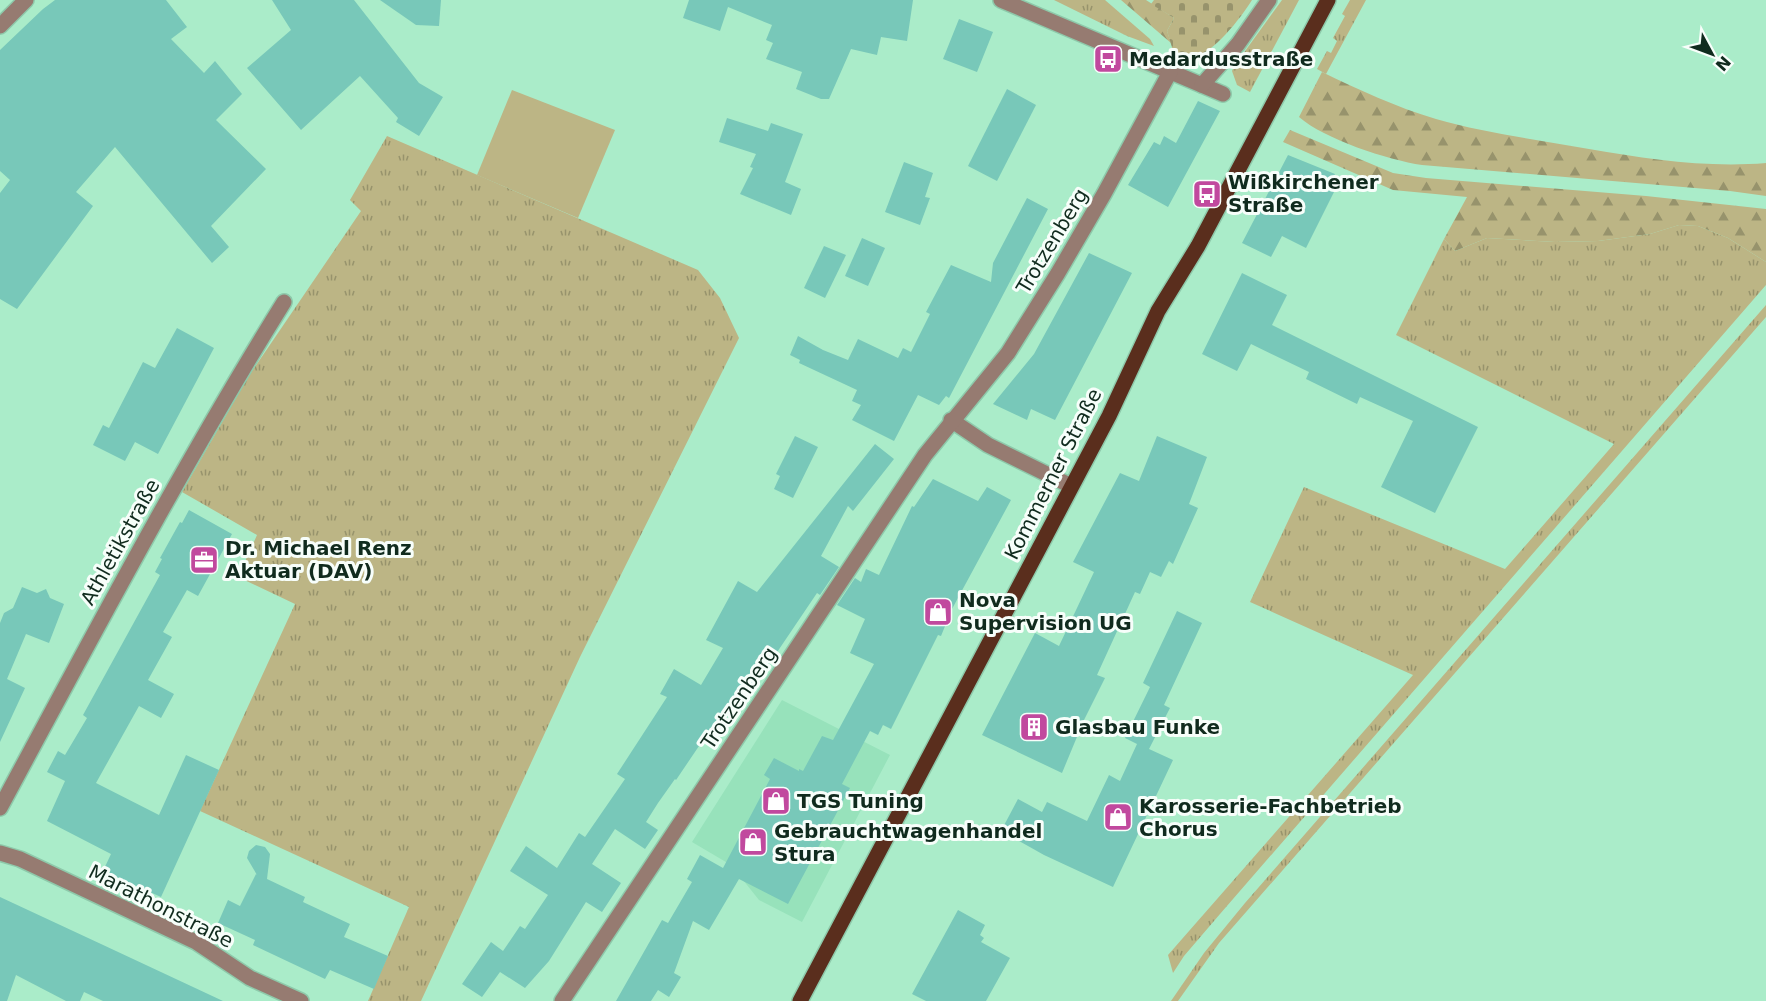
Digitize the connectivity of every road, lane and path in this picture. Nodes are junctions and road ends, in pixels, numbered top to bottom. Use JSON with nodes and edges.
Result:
{"nodes":[{"id":1,"x":26,"y":0,"type":"edge"},
{"id":2,"x":1001,"y":0,"type":"edge"},
{"id":3,"x":1269,"y":0,"type":"edge"},
{"id":4,"x":1328,"y":0,"type":"edge"},
{"id":5,"x":0,"y":26,"type":"edge"},
{"id":6,"x":1170,"y":72,"type":"junction"},
{"id":7,"x":1202,"y":85,"type":"junction"},
{"id":8,"x":1223,"y":94,"type":"dead end"},
{"id":9,"x":284,"y":302,"type":"dead end"},
{"id":10,"x":951,"y":420,"type":"junction"},
{"id":11,"x":1071,"y":486,"type":"junction"},
{"id":12,"x":0,"y":808,"type":"edge"},
{"id":13,"x":0,"y":854,"type":"edge"},
{"id":14,"x":301,"y":1001,"type":"edge"},
{"id":15,"x":562,"y":1001,"type":"edge"},
{"id":16,"x":800,"y":1001,"type":"edge"}],
"edges":[{"from":1,"to":5,"type":"street"},
{"from":2,"to":6,"type":"street"},
{"from":3,"to":7,"type":"street"},
{"from":4,"to":11,"type":"main road","name":"Kommerner Straße"},
{"from":6,"to":7,"type":"street"},
{"from":6,"to":10,"type":"street","name":"Trotzenberg"},
{"from":7,"to":8,"type":"street"},
{"from":9,"to":12,"type":"street","name":"Athletikstraße"},
{"from":10,"to":11,"type":"street"},
{"from":10,"to":15,"type":"street","name":"Trotzenberg"},
{"from":11,"to":16,"type":"main road","name":"Kommerner Straße"},
{"from":13,"to":14,"type":"street","name":"Marathonstraße"}]}
